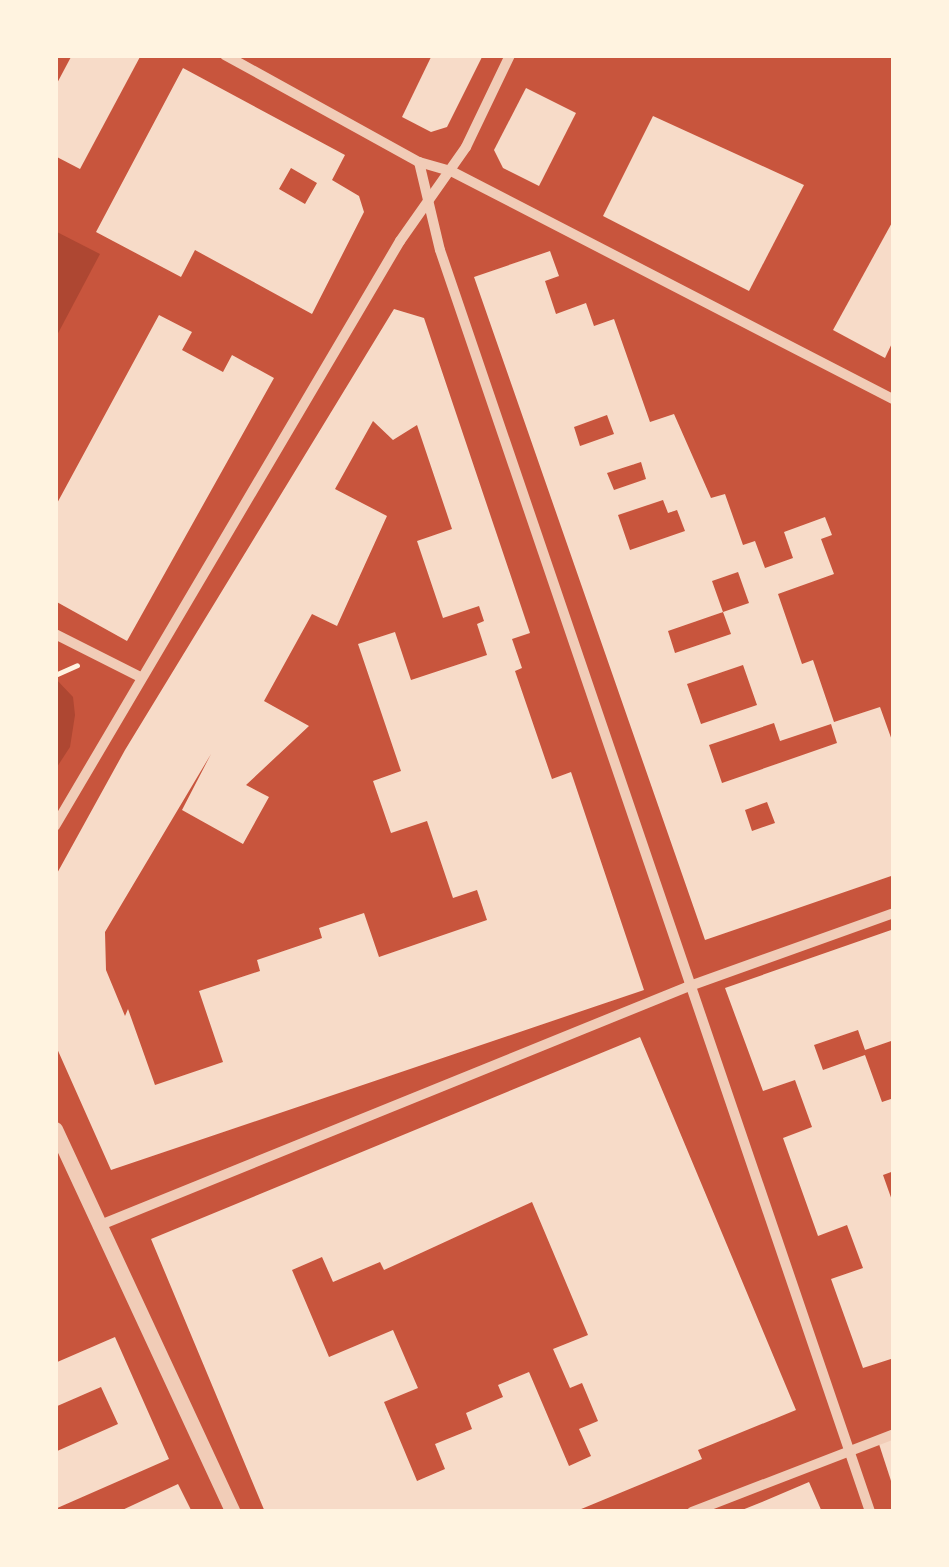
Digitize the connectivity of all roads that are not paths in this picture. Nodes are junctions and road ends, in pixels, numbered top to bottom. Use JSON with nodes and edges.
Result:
{"nodes":[{"id":1,"x":225,"y":55,"type":"edge"},
{"id":2,"x":510,"y":55,"type":"edge"},
{"id":3,"x":419,"y":162,"type":"junction"},
{"id":4,"x":452,"y":170,"type":"junction"},
{"id":5,"x":426,"y":204,"type":"junction"},
{"id":6,"x":894,"y":400,"type":"edge"},
{"id":7,"x":55,"y":634,"type":"edge"},
{"id":8,"x":140,"y":677,"type":"junction"},
{"id":9,"x":57,"y":820,"type":"edge"},
{"id":10,"x":894,"y":913,"type":"edge"},
{"id":11,"x":687,"y":987,"type":"junction"},
{"id":12,"x":55,"y":1130,"type":"edge"},
{"id":13,"x":98,"y":1226,"type":"junction"},
{"id":14,"x":894,"y":1434,"type":"edge"},
{"id":15,"x":847,"y":1450,"type":"junction"},
{"id":16,"x":233,"y":1512,"type":"edge"},
{"id":17,"x":692,"y":1512,"type":"edge"},
{"id":18,"x":870,"y":1512,"type":"edge"}],
"edges":[{"from":1,"to":3,"type":"street"},
{"from":2,"to":4,"type":"street"},
{"from":3,"to":4,"type":"street"},
{"from":3,"to":5,"type":"street"},
{"from":4,"to":5,"type":"street"},
{"from":4,"to":6,"type":"street"},
{"from":5,"to":8,"type":"street"},
{"from":5,"to":11,"type":"street"},
{"from":7,"to":8,"type":"street"},
{"from":8,"to":9,"type":"street"},
{"from":10,"to":11,"type":"street"},
{"from":11,"to":13,"type":"street"},
{"from":11,"to":15,"type":"street"},
{"from":12,"to":13,"type":"street"},
{"from":13,"to":16,"type":"street"},
{"from":14,"to":15,"type":"street"},
{"from":15,"to":17,"type":"street"},
{"from":15,"to":18,"type":"street"}]}
